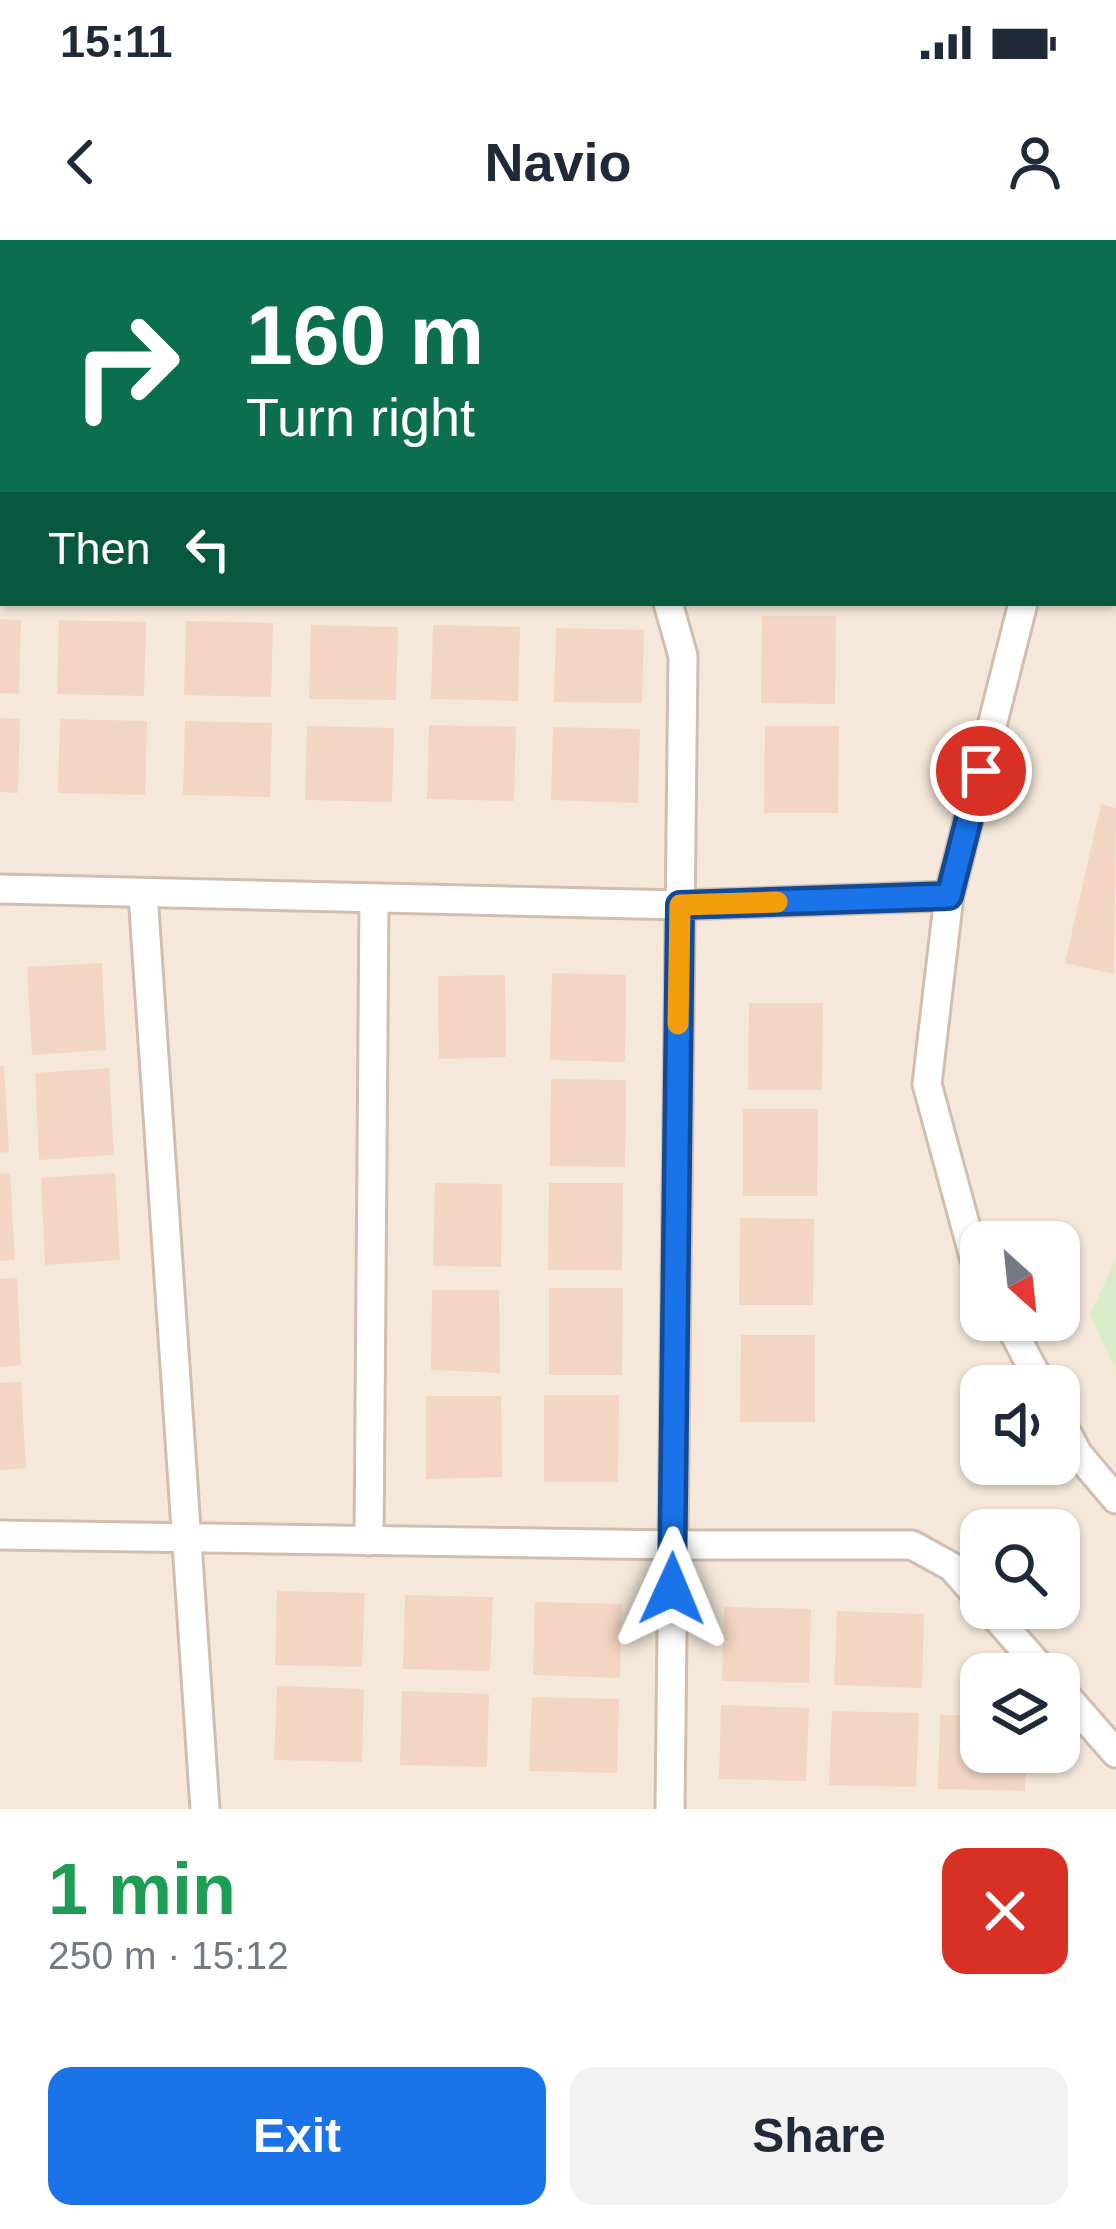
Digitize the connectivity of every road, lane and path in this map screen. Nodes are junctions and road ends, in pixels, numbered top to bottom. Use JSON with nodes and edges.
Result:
{"nodes":[{"id":1,"x":669,"y":606,"type":"edge"},
{"id":2,"x":1022,"y":606,"type":"edge"},
{"id":3,"x":0,"y":889,"type":"edge"},
{"id":4,"x":143,"y":894,"type":"junction"},
{"id":5,"x":949,"y":896,"type":"junction"},
{"id":6,"x":374,"y":899,"type":"junction"},
{"id":7,"x":680,"y":905,"type":"junction"},
{"id":8,"x":964,"y":1221,"type":"edge"},
{"id":9,"x":1080,"y":1456,"type":"edge"},
{"id":10,"x":1116,"y":1499,"type":"edge"},
{"id":11,"x":0,"y":1535,"type":"edge"},
{"id":12,"x":184,"y":1538,"type":"junction"},
{"id":13,"x":369,"y":1541,"type":"junction"},
{"id":14,"x":673,"y":1545,"type":"junction"},
{"id":15,"x":960,"y":1577,"type":"edge"},
{"id":16,"x":1006,"y":1629,"type":"edge"},
{"id":17,"x":1028,"y":1653,"type":"edge"},
{"id":18,"x":1080,"y":1712,"type":"edge"},
{"id":19,"x":1116,"y":1753,"type":"edge"},
{"id":20,"x":205,"y":1809,"type":"edge"},
{"id":21,"x":670,"y":1809,"type":"edge"}],
"edges":[{"from":1,"to":7,"type":"street"},
{"from":2,"to":5,"type":"street"},
{"from":3,"to":4,"type":"street"},
{"from":4,"to":6,"type":"street"},
{"from":4,"to":12,"type":"street"},
{"from":5,"to":7,"type":"street"},
{"from":5,"to":8,"type":"street"},
{"from":6,"to":7,"type":"street"},
{"from":6,"to":13,"type":"street"},
{"from":7,"to":14,"type":"street"},
{"from":9,"to":10,"type":"street"},
{"from":11,"to":12,"type":"street"},
{"from":12,"to":13,"type":"street"},
{"from":12,"to":20,"type":"street"},
{"from":13,"to":14,"type":"street"},
{"from":14,"to":15,"type":"street"},
{"from":14,"to":21,"type":"street"},
{"from":16,"to":17,"type":"street"},
{"from":18,"to":19,"type":"street"}]}
